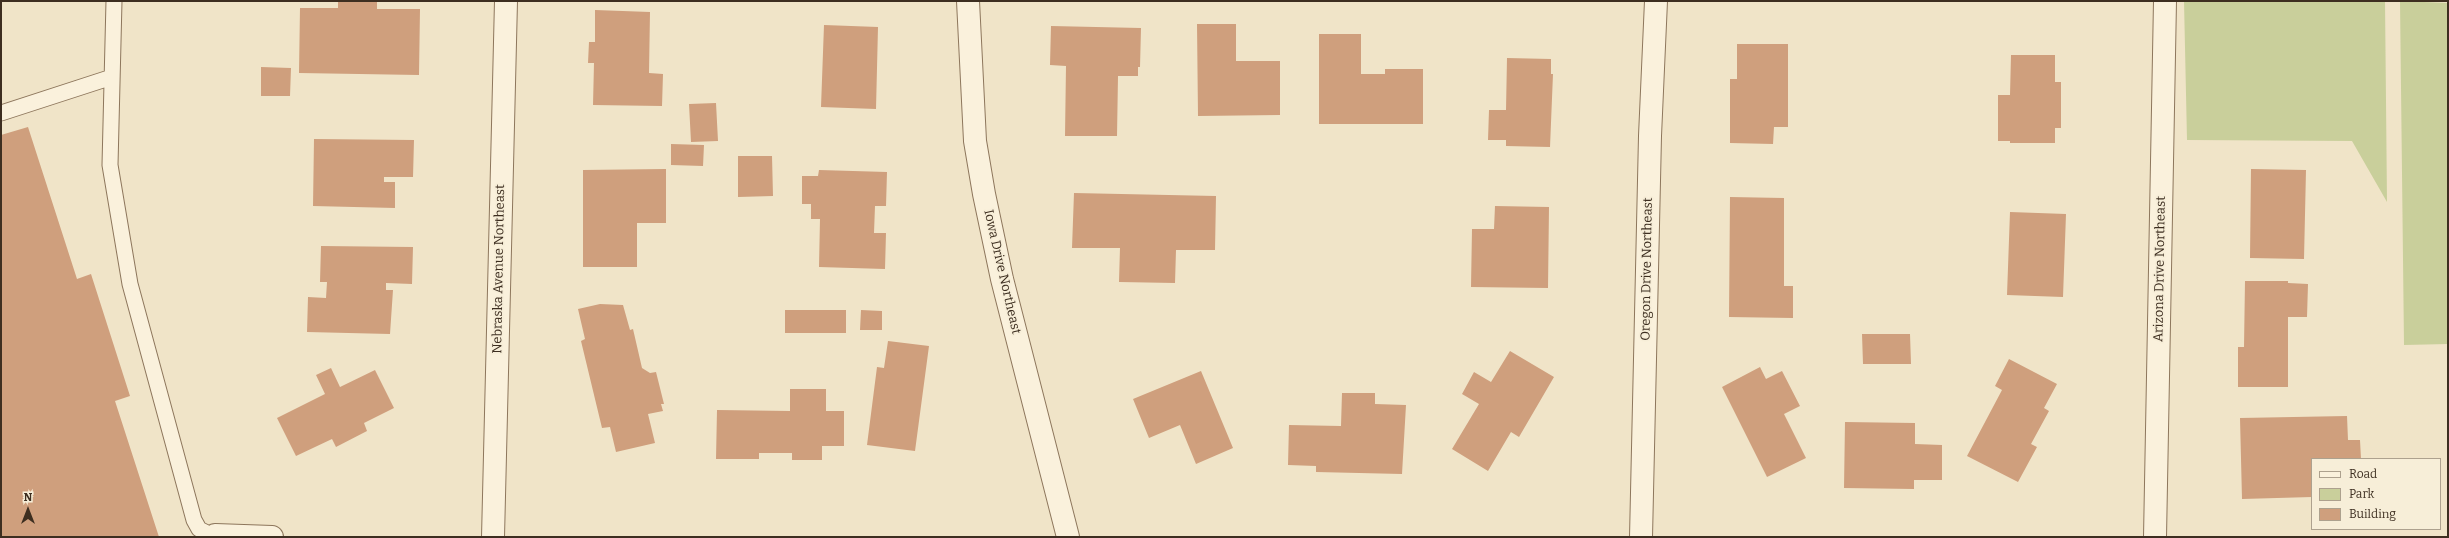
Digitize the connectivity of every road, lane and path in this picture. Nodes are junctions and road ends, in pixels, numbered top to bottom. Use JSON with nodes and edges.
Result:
{"nodes":[{"id":1,"x":114,"y":1,"type":"edge"},
{"id":2,"x":506,"y":1,"type":"edge"},
{"id":3,"x":968,"y":1,"type":"edge"},
{"id":4,"x":1656,"y":1,"type":"edge"},
{"id":5,"x":2165,"y":1,"type":"edge"},
{"id":6,"x":112,"y":77,"type":"junction"},
{"id":7,"x":1,"y":113,"type":"edge"},
{"id":8,"x":215,"y":536,"type":"edge"},
{"id":9,"x":272,"y":537,"type":"edge"},
{"id":10,"x":493,"y":537,"type":"edge"},
{"id":11,"x":1068,"y":537,"type":"edge"},
{"id":12,"x":1641,"y":537,"type":"edge"},
{"id":13,"x":2155,"y":537,"type":"edge"}],
"edges":[{"from":1,"to":6,"type":"lane"},
{"from":2,"to":10,"type":"street","name":"Nebraska Avenue Northeast"},
{"from":3,"to":11,"type":"street","name":"Iowa Drive Northeast"},
{"from":4,"to":12,"type":"street","name":"Oregon Drive Northeast"},
{"from":5,"to":13,"type":"street","name":"Arizona Drive Northeast"},
{"from":6,"to":7,"type":"lane"},
{"from":6,"to":8,"type":"lane"},
{"from":8,"to":9,"type":"street"}]}
